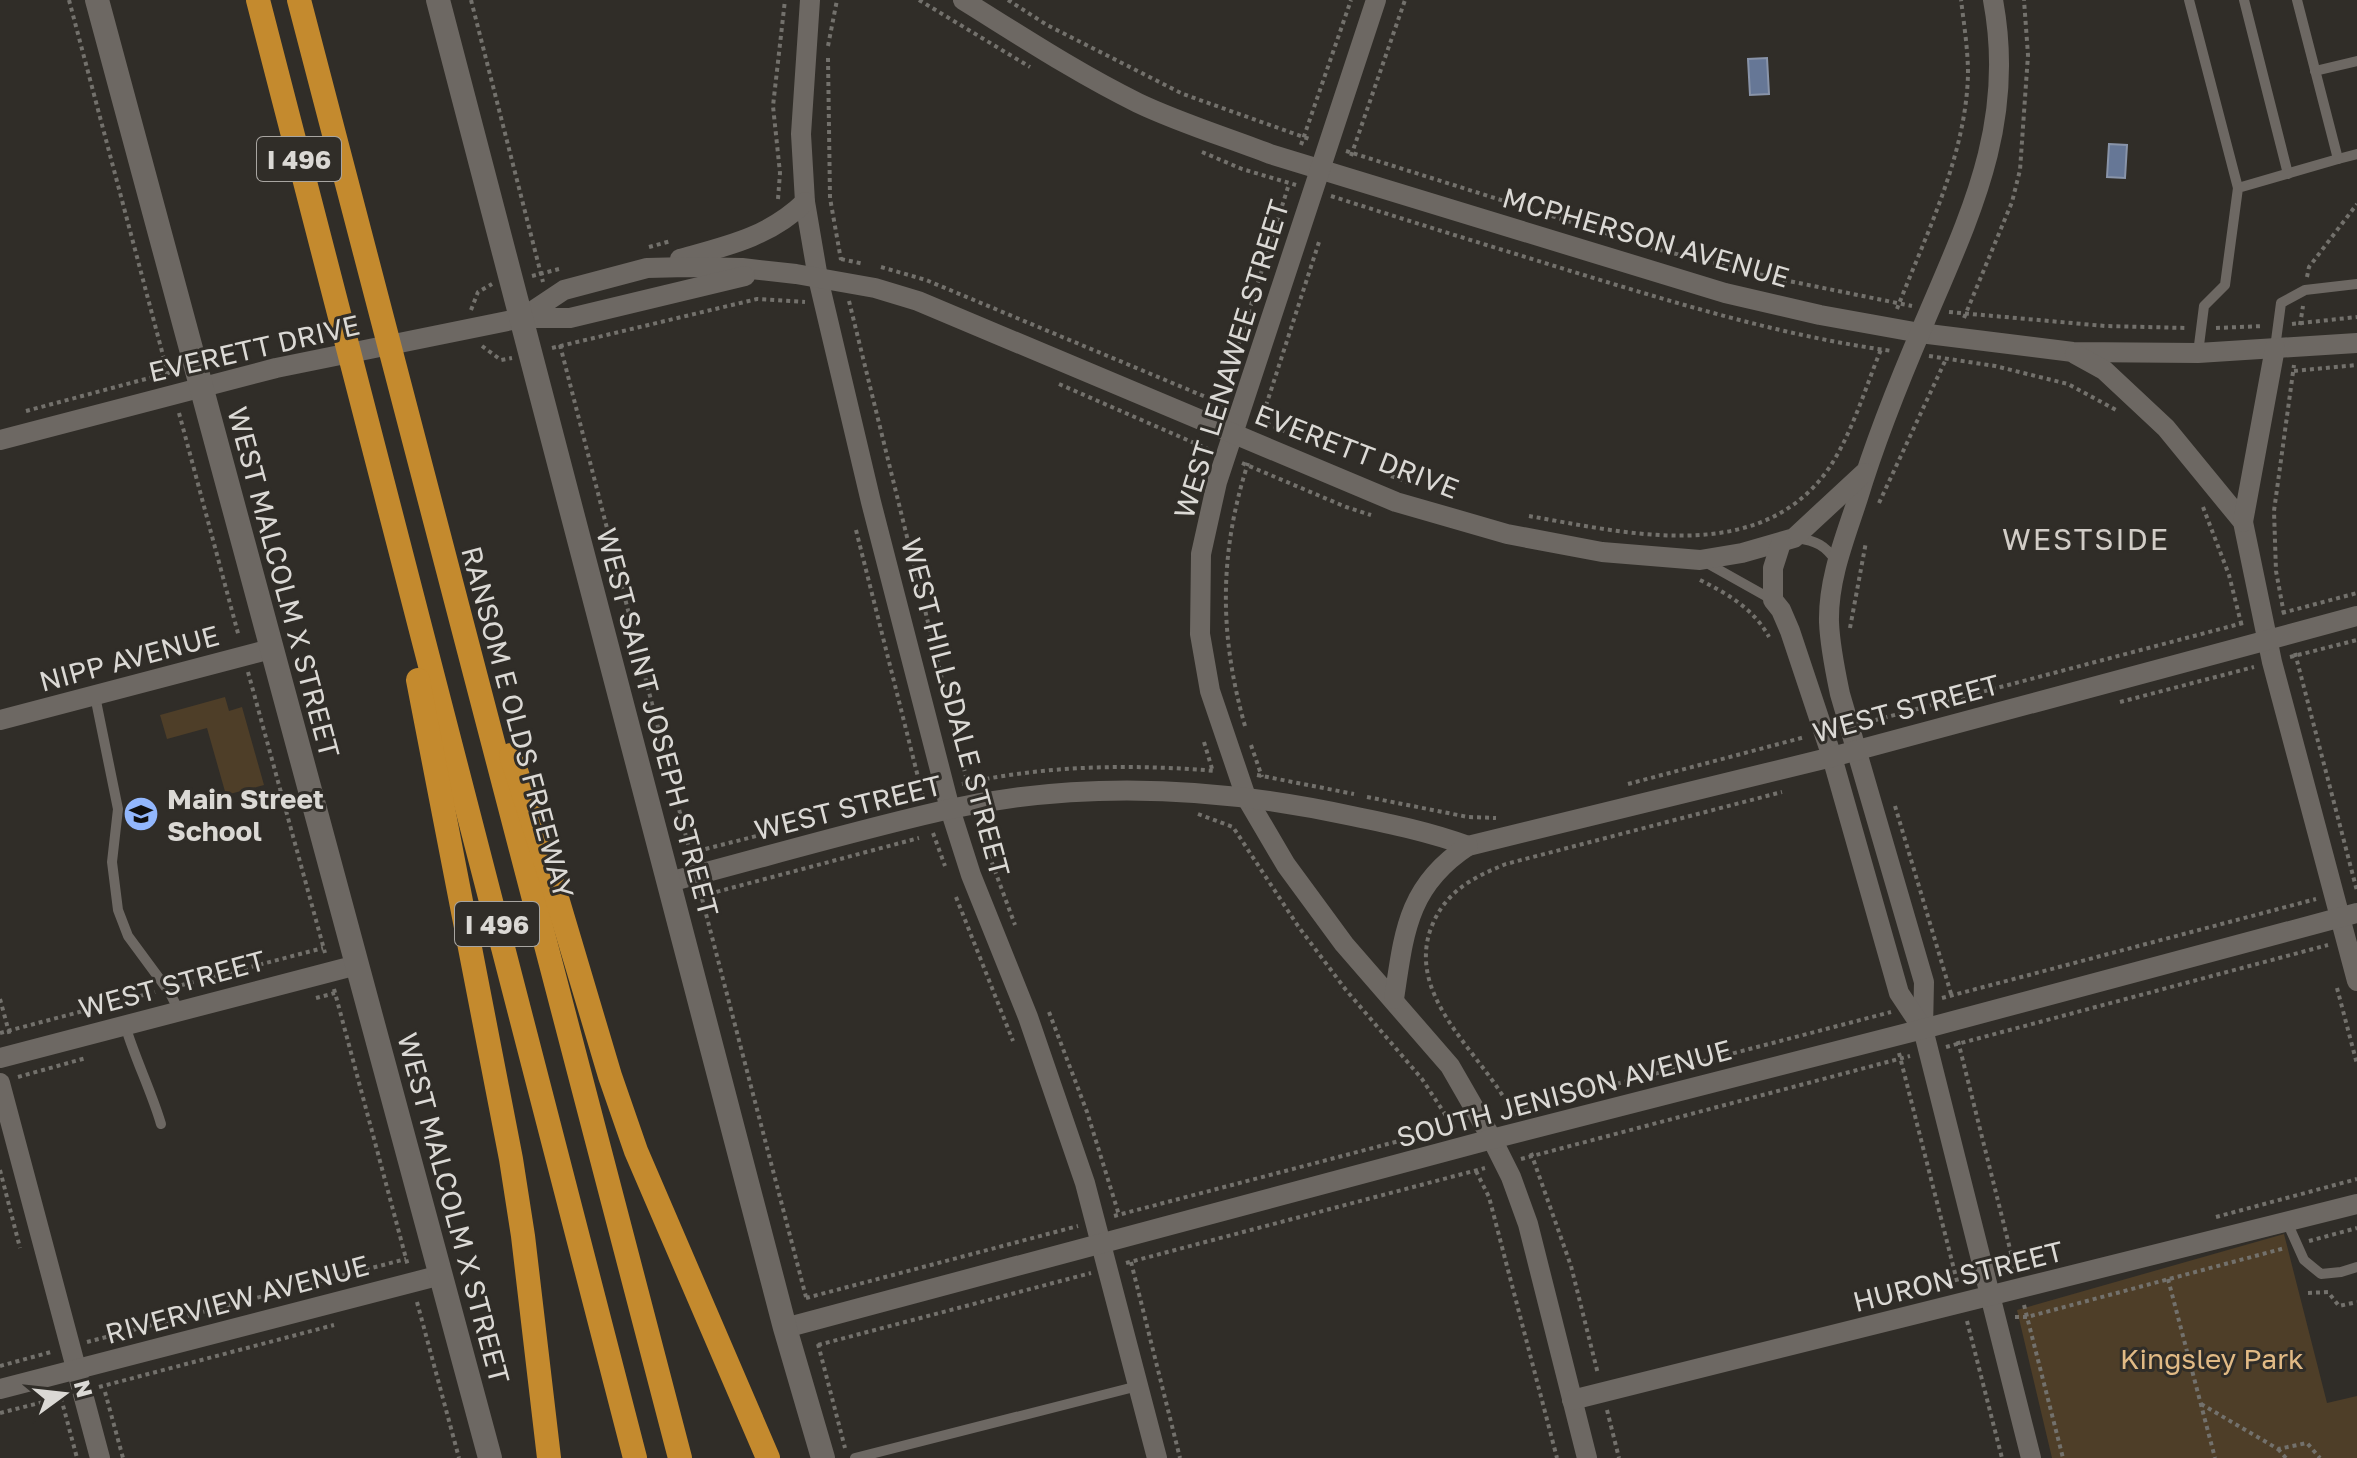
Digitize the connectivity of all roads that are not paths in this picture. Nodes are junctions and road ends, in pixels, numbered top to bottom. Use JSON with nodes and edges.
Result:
{"nodes":[{"id":1,"x":97,"y":0,"type":"edge"},
{"id":2,"x":258,"y":0,"type":"edge"},
{"id":3,"x":299,"y":0,"type":"edge"},
{"id":4,"x":438,"y":0,"type":"edge"},
{"id":5,"x":810,"y":0,"type":"edge"},
{"id":6,"x":963,"y":0,"type":"edge"},
{"id":7,"x":1376,"y":0,"type":"edge"},
{"id":8,"x":1993,"y":0,"type":"edge"},
{"id":9,"x":2189,"y":0,"type":"edge"},
{"id":10,"x":2244,"y":0,"type":"edge"},
{"id":11,"x":2297,"y":0,"type":"edge"},
{"id":12,"x":2357,"y":61,"type":"edge"},
{"id":13,"x":2315,"y":71,"type":"junction"},
{"id":14,"x":2357,"y":154,"type":"edge"},
{"id":15,"x":2338,"y":159,"type":"junction"},
{"id":16,"x":1320,"y":168,"type":"junction"},
{"id":17,"x":2288,"y":174,"type":"junction"},
{"id":18,"x":2238,"y":188,"type":"junction"},
{"id":19,"x":805,"y":202,"type":"junction"},
{"id":20,"x":643,"y":259,"type":"junction"},
{"id":21,"x":777,"y":273,"type":"junction"},
{"id":22,"x":818,"y":278,"type":"junction"},
{"id":23,"x":2357,"y":284,"type":"edge"},
{"id":24,"x":550,"y":309,"type":"junction"},
{"id":25,"x":522,"y":318,"type":"junction"},
{"id":26,"x":1920,"y":333,"type":"junction"},
{"id":27,"x":2357,"y":343,"type":"edge"},
{"id":28,"x":2275,"y":348,"type":"junction"},
{"id":29,"x":2073,"y":352,"type":"junction"},
{"id":30,"x":2198,"y":353,"type":"junction"},
{"id":31,"x":200,"y":387,"type":"junction"},
{"id":32,"x":364,"y":403,"type":"junction"},
{"id":33,"x":1234,"y":435,"type":"junction"},
{"id":34,"x":0,"y":440,"type":"edge"},
{"id":35,"x":1866,"y":470,"type":"junction"},
{"id":36,"x":2243,"y":522,"type":"junction"},
{"id":37,"x":437,"y":532,"type":"junction"},
{"id":38,"x":1787,"y":541,"type":"junction"},
{"id":39,"x":1837,"y":562,"type":"junction"},
{"id":40,"x":1700,"y":570,"type":"junction"},
{"id":41,"x":1773,"y":600,"type":"junction"},
{"id":42,"x":2357,"y":616,"type":"edge"},
{"id":43,"x":2256,"y":642,"type":"junction"},
{"id":44,"x":271,"y":649,"type":"junction"},
{"id":45,"x":95,"y":696,"type":"junction"},
{"id":46,"x":0,"y":720,"type":"edge"},
{"id":47,"x":1855,"y":751,"type":"junction"},
{"id":48,"x":1832,"y":757,"type":"junction"},
{"id":49,"x":1246,"y":797,"type":"junction"},
{"id":50,"x":953,"y":819,"type":"junction"},
{"id":51,"x":1468,"y":846,"type":"junction"},
{"id":52,"x":669,"y":882,"type":"junction"},
{"id":53,"x":2349,"y":915,"type":"edge"},
{"id":54,"x":357,"y":965,"type":"junction"},
{"id":55,"x":2357,"y":981,"type":"edge"},
{"id":56,"x":1394,"y":999,"type":"junction"},
{"id":57,"x":1916,"y":1005,"type":"junction"},
{"id":58,"x":179,"y":1011,"type":"junction"},
{"id":59,"x":125,"y":1025,"type":"junction"},
{"id":60,"x":1923,"y":1029,"type":"junction"},
{"id":61,"x":0,"y":1058,"type":"edge"},
{"id":62,"x":0,"y":1083,"type":"edge"},
{"id":63,"x":161,"y":1124,"type":"dead end"},
{"id":64,"x":1492,"y":1139,"type":"junction"},
{"id":65,"x":2357,"y":1204,"type":"edge"},
{"id":66,"x":2287,"y":1222,"type":"junction"},
{"id":67,"x":1103,"y":1245,"type":"junction"},
{"id":68,"x":2357,"y":1267,"type":"edge"},
{"id":69,"x":441,"y":1275,"type":"junction"},
{"id":70,"x":1990,"y":1296,"type":"junction"},
{"id":71,"x":785,"y":1328,"type":"junction"},
{"id":72,"x":76,"y":1370,"type":"junction"},
{"id":73,"x":1138,"y":1386,"type":"junction"},
{"id":74,"x":0,"y":1389,"type":"edge"},
{"id":75,"x":1572,"y":1400,"type":"junction"},
{"id":76,"x":100,"y":1458,"type":"edge"},
{"id":77,"x":490,"y":1458,"type":"edge"},
{"id":78,"x":549,"y":1458,"type":"edge"},
{"id":79,"x":635,"y":1458,"type":"edge"},
{"id":80,"x":680,"y":1458,"type":"edge"},
{"id":81,"x":768,"y":1458,"type":"edge"},
{"id":82,"x":823,"y":1458,"type":"edge"},
{"id":83,"x":855,"y":1458,"type":"edge"},
{"id":84,"x":1157,"y":1458,"type":"edge"},
{"id":85,"x":1587,"y":1458,"type":"edge"},
{"id":86,"x":2031,"y":1458,"type":"edge"}],
"edges":[{"from":1,"to":31,"type":"street","name":"WEST MALCOLM X STREET"},
{"from":2,"to":32,"type":"highway","number":"I 496"},
{"from":3,"to":37,"type":"highway","name":"RANSOM E OLDS FREEWAY","number":"I 496"},
{"from":4,"to":25,"type":"street","name":"WEST SAINT JOSEPH STREET"},
{"from":5,"to":19,"type":"street","name":"WEST HILLSDALE STREET"},
{"from":6,"to":16,"type":"street","name":"MCPHERSON AVENUE"},
{"from":7,"to":16,"type":"street","name":"WEST LENAWEE STREET"},
{"from":8,"to":26,"type":"street"},
{"from":9,"to":18,"type":"lane"},
{"from":10,"to":17,"type":"lane"},
{"from":11,"to":13,"type":"lane"},
{"from":12,"to":13,"type":"lane"},
{"from":13,"to":15,"type":"lane"},
{"from":14,"to":15,"type":"lane"},
{"from":15,"to":17,"type":"lane"},
{"from":16,"to":26,"type":"street","name":"MCPHERSON AVENUE"},
{"from":16,"to":33,"type":"street","name":"WEST LENAWEE STREET"},
{"from":17,"to":18,"type":"lane"},
{"from":18,"to":30,"type":"lane"},
{"from":19,"to":20,"type":"street"},
{"from":19,"to":22,"type":"street","name":"WEST HILLSDALE STREET"},
{"from":20,"to":21,"type":"street","name":"EVERETT DRIVE"},
{"from":20,"to":24,"type":"street","name":"EVERETT DRIVE"},
{"from":21,"to":22,"type":"street","name":"EVERETT DRIVE"},
{"from":21,"to":24,"type":"street","name":"EVERETT DRIVE"},
{"from":22,"to":33,"type":"street","name":"EVERETT DRIVE"},
{"from":22,"to":50,"type":"street","name":"WEST HILLSDALE STREET"},
{"from":23,"to":28,"type":"lane"},
{"from":24,"to":25,"type":"street","name":"EVERETT DRIVE"},
{"from":25,"to":31,"type":"street","name":"EVERETT DRIVE"},
{"from":25,"to":52,"type":"street","name":"WEST SAINT JOSEPH STREET"},
{"from":26,"to":29,"type":"street","name":"MCPHERSON AVENUE"},
{"from":26,"to":35,"type":"street"},
{"from":27,"to":28,"type":"street","name":"MCPHERSON AVENUE"},
{"from":28,"to":30,"type":"street","name":"MCPHERSON AVENUE"},
{"from":28,"to":36,"type":"street"},
{"from":29,"to":30,"type":"street","name":"MCPHERSON AVENUE"},
{"from":29,"to":36,"type":"street"},
{"from":31,"to":34,"type":"street","name":"EVERETT DRIVE"},
{"from":31,"to":44,"type":"street","name":"WEST MALCOLM X STREET"},
{"from":32,"to":78,"type":"highway"},
{"from":32,"to":79,"type":"highway","number":"I 496"},
{"from":33,"to":40,"type":"street","name":"EVERETT DRIVE"},
{"from":33,"to":49,"type":"street","name":"WEST LENAWEE STREET"},
{"from":35,"to":38,"type":"street"},
{"from":35,"to":39,"type":"street"},
{"from":36,"to":43,"type":"street"},
{"from":37,"to":80,"type":"highway","name":"RANSOM E OLDS FREEWAY","number":"I 496"},
{"from":37,"to":81,"type":"highway"},
{"from":38,"to":39,"type":"lane"},
{"from":38,"to":40,"type":"street","name":"EVERETT DRIVE"},
{"from":38,"to":41,"type":"street"},
{"from":39,"to":47,"type":"street"},
{"from":40,"to":41,"type":"lane"},
{"from":41,"to":48,"type":"street"},
{"from":42,"to":43,"type":"street","name":"WEST STREET"},
{"from":43,"to":47,"type":"street","name":"WEST STREET"},
{"from":43,"to":53,"type":"street"},
{"from":44,"to":45,"type":"street","name":"NIPP AVENUE"},
{"from":44,"to":54,"type":"street","name":"WEST MALCOLM X STREET"},
{"from":45,"to":46,"type":"street","name":"NIPP AVENUE"},
{"from":45,"to":58,"type":"lane"},
{"from":47,"to":48,"type":"street","name":"WEST STREET"},
{"from":47,"to":57,"type":"street"},
{"from":48,"to":51,"type":"street","name":"WEST STREET"},
{"from":48,"to":57,"type":"street"},
{"from":49,"to":50,"type":"street","name":"WEST STREET"},
{"from":49,"to":51,"type":"street","name":"WEST STREET"},
{"from":49,"to":56,"type":"street","name":"WEST LENAWEE STREET"},
{"from":50,"to":52,"type":"street","name":"WEST STREET"},
{"from":50,"to":67,"type":"street","name":"WEST HILLSDALE STREET"},
{"from":51,"to":56,"type":"street","name":"WEST STREET"},
{"from":52,"to":71,"type":"street","name":"WEST SAINT JOSEPH STREET"},
{"from":53,"to":55,"type":"street"},
{"from":53,"to":60,"type":"street","name":"SOUTH JENISON AVENUE"},
{"from":54,"to":58,"type":"street","name":"WEST STREET"},
{"from":54,"to":69,"type":"street","name":"WEST MALCOLM X STREET"},
{"from":56,"to":64,"type":"street","name":"WEST LENAWEE STREET"},
{"from":57,"to":60,"type":"street"},
{"from":58,"to":59,"type":"street","name":"WEST STREET"},
{"from":59,"to":61,"type":"street","name":"WEST STREET"},
{"from":59,"to":63,"type":"lane"},
{"from":60,"to":64,"type":"street","name":"SOUTH JENISON AVENUE"},
{"from":60,"to":70,"type":"street"},
{"from":62,"to":72,"type":"street"},
{"from":64,"to":67,"type":"street","name":"SOUTH JENISON AVENUE"},
{"from":64,"to":75,"type":"street","name":"WEST LENAWEE STREET"},
{"from":65,"to":66,"type":"street","name":"HURON STREET"},
{"from":66,"to":68,"type":"lane"},
{"from":66,"to":70,"type":"street","name":"HURON STREET"},
{"from":67,"to":71,"type":"street","name":"SOUTH JENISON AVENUE"},
{"from":67,"to":73,"type":"street","name":"WEST HILLSDALE STREET"},
{"from":69,"to":72,"type":"street","name":"RIVERVIEW AVENUE"},
{"from":69,"to":77,"type":"street","name":"WEST MALCOLM X STREET"},
{"from":70,"to":75,"type":"street","name":"HURON STREET"},
{"from":70,"to":86,"type":"street"},
{"from":71,"to":82,"type":"street","name":"WEST SAINT JOSEPH STREET"},
{"from":72,"to":74,"type":"street","name":"RIVERVIEW AVENUE"},
{"from":72,"to":76,"type":"street"},
{"from":73,"to":83,"type":"lane"},
{"from":73,"to":84,"type":"street","name":"WEST HILLSDALE STREET"},
{"from":75,"to":85,"type":"street","name":"WEST LENAWEE STREET"}]}
